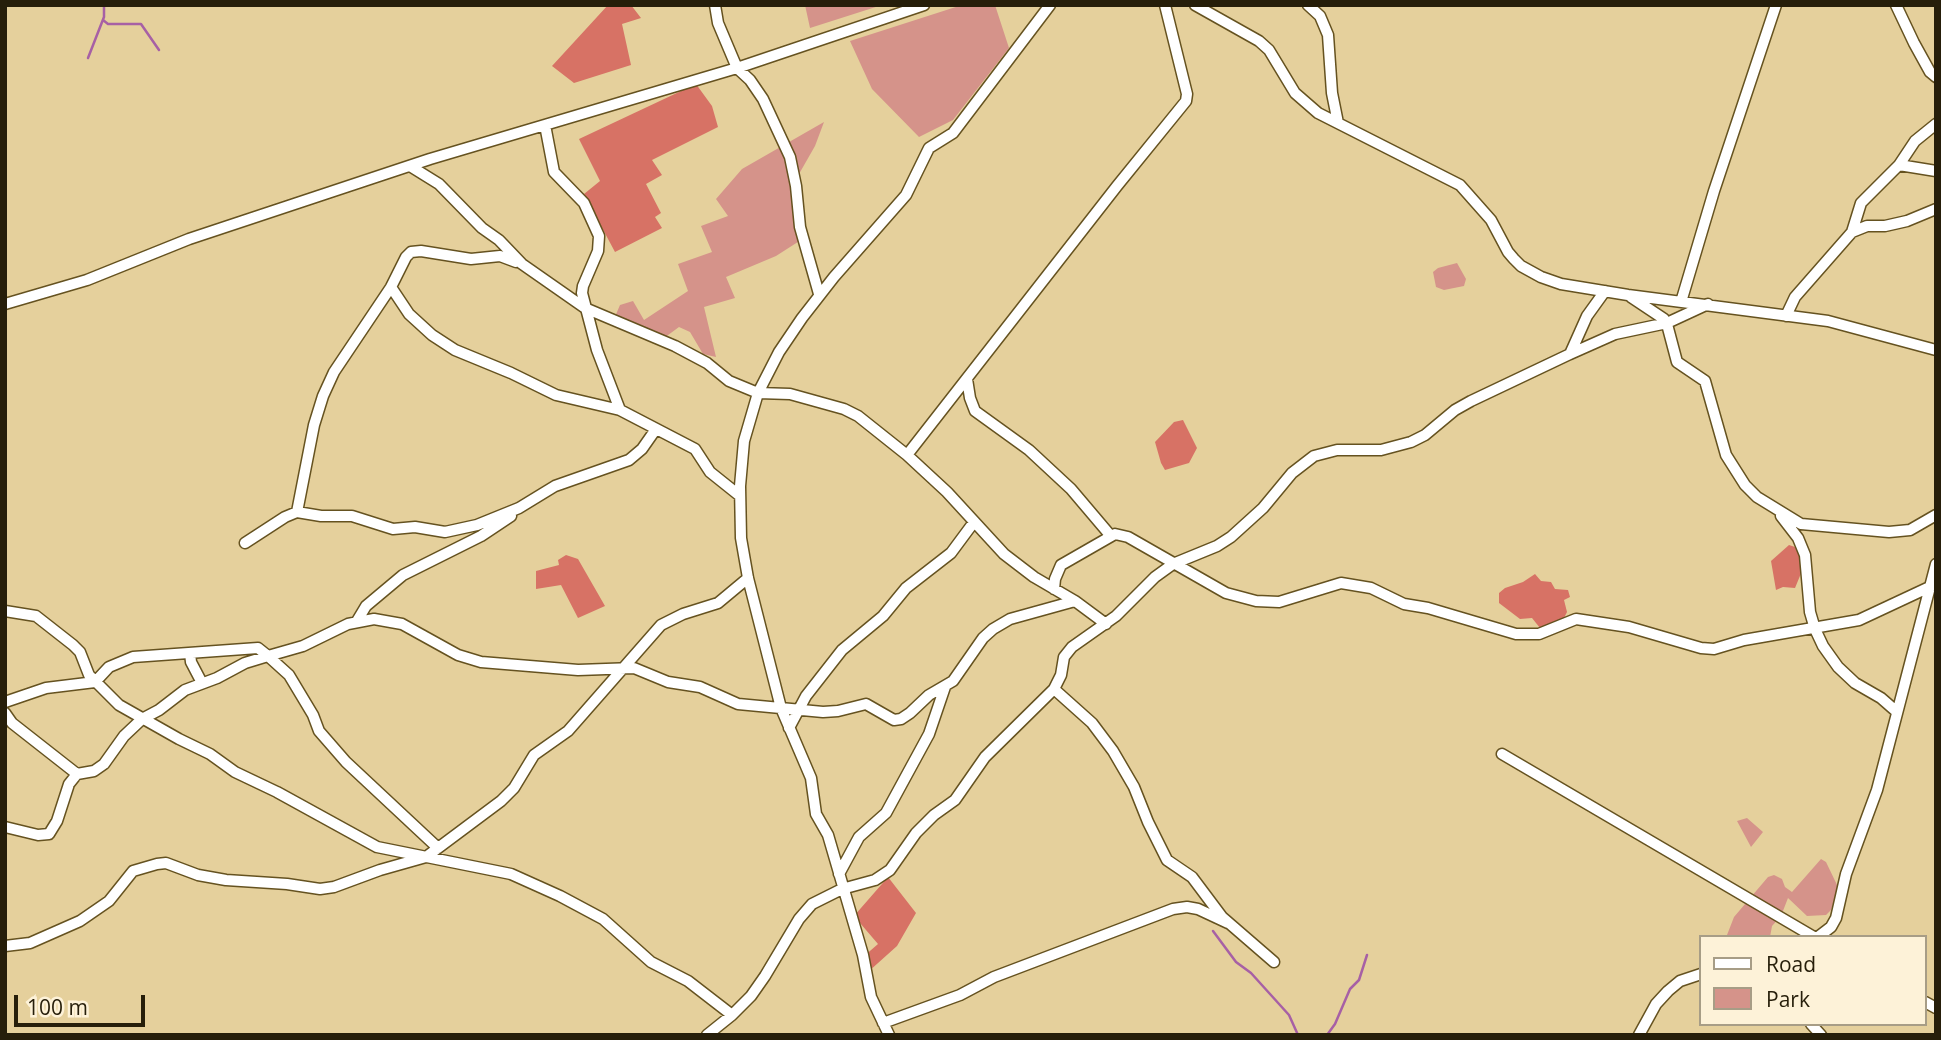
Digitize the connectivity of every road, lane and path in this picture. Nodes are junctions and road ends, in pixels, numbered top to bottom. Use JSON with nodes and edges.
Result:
{"nodes":[{"id":1,"x":715,"y":5,"type":"edge"},
{"id":2,"x":924,"y":5,"type":"edge"},
{"id":3,"x":1050,"y":5,"type":"edge"},
{"id":4,"x":1165,"y":5,"type":"edge"},
{"id":5,"x":1195,"y":5,"type":"edge"},
{"id":6,"x":1308,"y":5,"type":"edge"},
{"id":7,"x":1776,"y":5,"type":"edge"},
{"id":8,"x":1896,"y":5,"type":"edge"},
{"id":9,"x":737,"y":68,"type":"junction"},
{"id":10,"x":1936,"y":77,"type":"edge"},
{"id":11,"x":1338,"y":124,"type":"junction"},
{"id":12,"x":1936,"y":124,"type":"edge"},
{"id":13,"x":545,"y":125,"type":"junction"},
{"id":14,"x":1899,"y":165,"type":"junction"},
{"id":15,"x":410,"y":166,"type":"junction"},
{"id":16,"x":1936,"y":171,"type":"edge"},
{"id":17,"x":1936,"y":209,"type":"edge"},
{"id":18,"x":1853,"y":232,"type":"junction"},
{"id":19,"x":522,"y":264,"type":"junction"},
{"id":20,"x":391,"y":287,"type":"junction"},
{"id":21,"x":1605,"y":291,"type":"junction"},
{"id":22,"x":819,"y":294,"type":"junction"},
{"id":23,"x":1628,"y":295,"type":"junction"},
{"id":24,"x":1682,"y":302,"type":"junction"},
{"id":25,"x":5,"y":304,"type":"edge"},
{"id":26,"x":1708,"y":304,"type":"junction"},
{"id":27,"x":585,"y":308,"type":"junction"},
{"id":28,"x":1786,"y":316,"type":"junction"},
{"id":29,"x":1667,"y":323,"type":"junction"},
{"id":30,"x":1936,"y":350,"type":"edge"},
{"id":31,"x":1570,"y":354,"type":"junction"},
{"id":32,"x":967,"y":379,"type":"junction"},
{"id":33,"x":758,"y":393,"type":"junction"},
{"id":34,"x":620,"y":410,"type":"junction"},
{"id":35,"x":656,"y":429,"type":"junction"},
{"id":36,"x":907,"y":455,"type":"junction"},
{"id":37,"x":740,"y":496,"type":"junction"},
{"id":38,"x":519,"y":508,"type":"junction"},
{"id":39,"x":1773,"y":508,"type":"junction"},
{"id":40,"x":297,"y":512,"type":"junction"},
{"id":41,"x":1936,"y":515,"type":"edge"},
{"id":42,"x":974,"y":522,"type":"junction"},
{"id":43,"x":1110,"y":535,"type":"junction"},
{"id":44,"x":245,"y":543,"type":"dead end"},
{"id":45,"x":1173,"y":564,"type":"junction"},
{"id":46,"x":1936,"y":564,"type":"edge"},
{"id":47,"x":748,"y":578,"type":"junction"},
{"id":48,"x":1932,"y":585,"type":"edge"},
{"id":49,"x":1054,"y":589,"type":"junction"},
{"id":50,"x":1075,"y":601,"type":"junction"},
{"id":51,"x":5,"y":611,"type":"edge"},
{"id":52,"x":358,"y":621,"type":"junction"},
{"id":53,"x":1106,"y":624,"type":"junction"},
{"id":54,"x":1815,"y":629,"type":"junction"},
{"id":55,"x":190,"y":653,"type":"junction"},
{"id":56,"x":268,"y":656,"type":"junction"},
{"id":57,"x":625,"y":667,"type":"junction"},
{"id":58,"x":95,"y":682,"type":"junction"},
{"id":59,"x":202,"y":683,"type":"junction"},
{"id":60,"x":945,"y":687,"type":"junction"},
{"id":61,"x":1054,"y":690,"type":"junction"},
{"id":62,"x":5,"y":702,"type":"edge"},
{"id":63,"x":781,"y":708,"type":"junction"},
{"id":64,"x":798,"y":712,"type":"junction"},
{"id":65,"x":1897,"y":712,"type":"junction"},
{"id":66,"x":5,"y":713,"type":"edge"},
{"id":67,"x":142,"y":719,"type":"junction"},
{"id":68,"x":789,"y":729,"type":"junction"},
{"id":69,"x":1502,"y":754,"type":"dead end"},
{"id":70,"x":77,"y":774,"type":"junction"},
{"id":71,"x":5,"y":827,"type":"edge"},
{"id":72,"x":438,"y":848,"type":"junction"},
{"id":73,"x":426,"y":857,"type":"junction"},
{"id":74,"x":839,"y":874,"type":"junction"},
{"id":75,"x":842,"y":889,"type":"junction"},
{"id":76,"x":1228,"y":923,"type":"junction"},
{"id":77,"x":1813,"y":935,"type":"edge"},
{"id":78,"x":1819,"y":935,"type":"edge"},
{"id":79,"x":5,"y":946,"type":"edge"},
{"id":80,"x":1274,"y":962,"type":"dead end"},
{"id":81,"x":1700,"y":974,"type":"edge"},
{"id":82,"x":732,"y":1016,"type":"junction"},
{"id":83,"x":883,"y":1023,"type":"junction"},
{"id":84,"x":707,"y":1035,"type":"edge"},
{"id":85,"x":889,"y":1035,"type":"edge"},
{"id":86,"x":1639,"y":1035,"type":"edge"}],
"edges":[{"from":1,"to":9,"type":"street"},
{"from":2,"to":9,"type":"street"},
{"from":3,"to":22,"type":"street"},
{"from":4,"to":32,"type":"street"},
{"from":5,"to":11,"type":"street"},
{"from":6,"to":11,"type":"street"},
{"from":7,"to":24,"type":"street"},
{"from":8,"to":10,"type":"street"},
{"from":9,"to":13,"type":"street"},
{"from":9,"to":22,"type":"street"},
{"from":11,"to":21,"type":"street"},
{"from":12,"to":14,"type":"street"},
{"from":13,"to":15,"type":"street"},
{"from":13,"to":27,"type":"street"},
{"from":14,"to":16,"type":"street"},
{"from":14,"to":18,"type":"street"},
{"from":15,"to":19,"type":"street"},
{"from":15,"to":25,"type":"street"},
{"from":17,"to":18,"type":"street"},
{"from":18,"to":28,"type":"street"},
{"from":19,"to":20,"type":"street"},
{"from":19,"to":27,"type":"street"},
{"from":20,"to":34,"type":"street"},
{"from":20,"to":40,"type":"street"},
{"from":21,"to":23,"type":"street"},
{"from":21,"to":31,"type":"street"},
{"from":22,"to":33,"type":"street"},
{"from":23,"to":24,"type":"street"},
{"from":23,"to":29,"type":"street"},
{"from":24,"to":26,"type":"street"},
{"from":26,"to":28,"type":"street"},
{"from":26,"to":29,"type":"street"},
{"from":27,"to":33,"type":"street"},
{"from":27,"to":34,"type":"street"},
{"from":28,"to":30,"type":"street"},
{"from":29,"to":31,"type":"street"},
{"from":29,"to":39,"type":"street"},
{"from":31,"to":45,"type":"street"},
{"from":32,"to":36,"type":"street"},
{"from":32,"to":43,"type":"street"},
{"from":33,"to":36,"type":"street"},
{"from":33,"to":37,"type":"street"},
{"from":34,"to":35,"type":"street"},
{"from":35,"to":37,"type":"street"},
{"from":35,"to":38,"type":"street"},
{"from":36,"to":42,"type":"street"},
{"from":37,"to":47,"type":"street"},
{"from":38,"to":40,"type":"street"},
{"from":38,"to":52,"type":"street"},
{"from":39,"to":41,"type":"street"},
{"from":39,"to":54,"type":"street"},
{"from":40,"to":44,"type":"street"},
{"from":42,"to":49,"type":"street"},
{"from":42,"to":64,"type":"street"},
{"from":43,"to":45,"type":"street"},
{"from":43,"to":49,"type":"street"},
{"from":45,"to":53,"type":"street"},
{"from":45,"to":54,"type":"street"},
{"from":46,"to":48,"type":"street"},
{"from":47,"to":57,"type":"street"},
{"from":47,"to":63,"type":"street"},
{"from":48,"to":54,"type":"street"},
{"from":48,"to":65,"type":"street"},
{"from":49,"to":50,"type":"street"},
{"from":50,"to":53,"type":"street"},
{"from":50,"to":60,"type":"street"},
{"from":51,"to":58,"type":"street"},
{"from":52,"to":56,"type":"street"},
{"from":52,"to":57,"type":"street"},
{"from":53,"to":61,"type":"street"},
{"from":54,"to":65,"type":"street"},
{"from":55,"to":56,"type":"street"},
{"from":55,"to":58,"type":"street"},
{"from":55,"to":59,"type":"street"},
{"from":56,"to":59,"type":"street"},
{"from":56,"to":72,"type":"street"},
{"from":57,"to":63,"type":"street"},
{"from":57,"to":72,"type":"street"},
{"from":58,"to":62,"type":"street"},
{"from":58,"to":67,"type":"street"},
{"from":59,"to":67,"type":"street"},
{"from":60,"to":64,"type":"street"},
{"from":60,"to":74,"type":"street"},
{"from":61,"to":75,"type":"street"},
{"from":61,"to":76,"type":"street"},
{"from":63,"to":64,"type":"street"},
{"from":63,"to":68,"type":"street"},
{"from":64,"to":68,"type":"street"},
{"from":65,"to":78,"type":"street"},
{"from":66,"to":70,"type":"street"},
{"from":67,"to":70,"type":"street"},
{"from":67,"to":73,"type":"street"},
{"from":68,"to":74,"type":"street"},
{"from":69,"to":77,"type":"street"},
{"from":70,"to":71,"type":"street"},
{"from":72,"to":73,"type":"street"},
{"from":73,"to":79,"type":"street"},
{"from":73,"to":82,"type":"street"},
{"from":74,"to":75,"type":"street"},
{"from":75,"to":82,"type":"street"},
{"from":75,"to":83,"type":"street"},
{"from":76,"to":80,"type":"street"},
{"from":76,"to":83,"type":"street"},
{"from":81,"to":86,"type":"street"},
{"from":82,"to":84,"type":"street"},
{"from":83,"to":85,"type":"street"}]}
